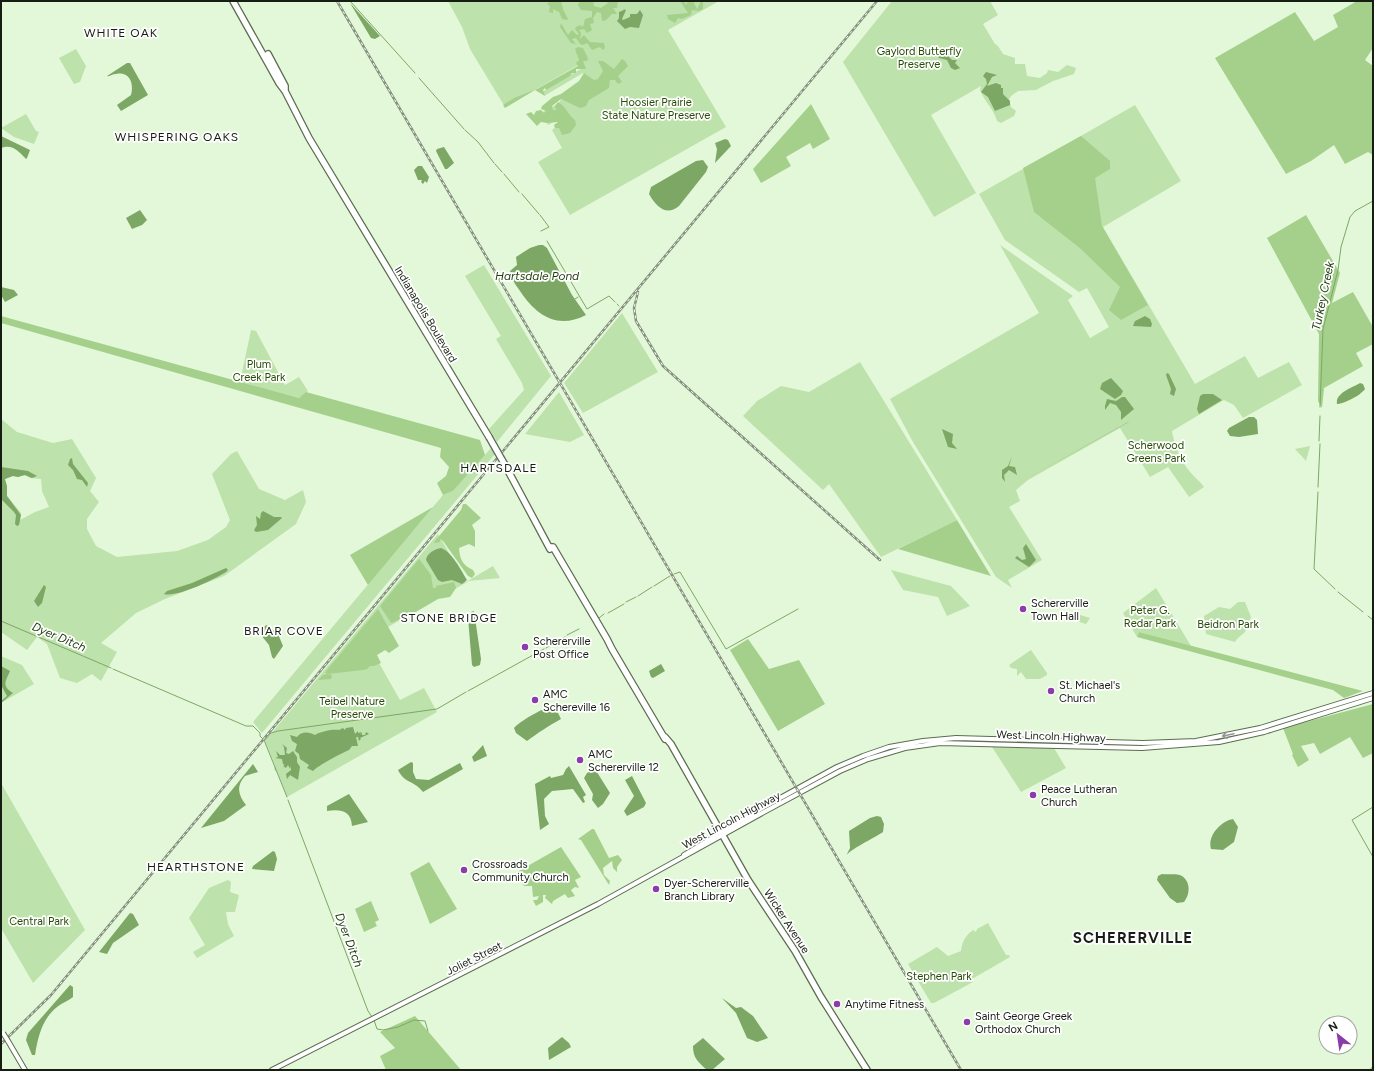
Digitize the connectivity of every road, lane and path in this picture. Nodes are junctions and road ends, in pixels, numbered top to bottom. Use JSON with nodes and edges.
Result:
{"nodes":[{"id":1,"x":235,"y":1,"type":"edge"},
{"id":2,"x":1373,"y":693,"type":"edge"},
{"id":3,"x":1373,"y":698,"type":"edge"},
{"id":4,"x":721,"y":834,"type":"junction"},
{"id":5,"x":682,"y":857,"type":"joint"},
{"id":6,"x":736,"y":864,"type":"junction"},
{"id":7,"x":744,"y":870,"type":"junction"},
{"id":8,"x":748,"y":880,"type":"junction"},
{"id":9,"x":2,"y":1031,"type":"edge"},
{"id":10,"x":852,"y":1047,"type":"junction"},
{"id":11,"x":25,"y":1070,"type":"edge"},
{"id":12,"x":272,"y":1070,"type":"edge"},
{"id":13,"x":864,"y":1070,"type":"edge"},
{"id":14,"x":867,"y":1070,"type":"edge"}],
"edges":[{"from":1,"to":4,"type":"highway","name":"Indianapolis Boulevard","bridge":true},
{"from":2,"to":4,"type":"main road","name":"West Lincoln Highway","one_way":true},
{"from":3,"to":4,"type":"main road","name":"West Lincoln Highway"},
{"from":4,"to":5,"type":"main road","name":"West Lincoln Highway"},
{"from":4,"to":6,"type":"highway","name":"Wicker Avenue"},
{"from":4,"to":7,"type":"highway","name":"Wicker Avenue"},
{"from":5,"to":12,"type":"main road","name":"Joliet Street"},
{"from":6,"to":7,"type":"highway"},
{"from":6,"to":8,"type":"highway","name":"Wicker Avenue"},
{"from":7,"to":8,"type":"highway","name":"Wicker Avenue"},
{"from":8,"to":10,"type":"highway","name":"Wicker Avenue"},
{"from":9,"to":11,"type":"main road","bridge":true},
{"from":10,"to":13,"type":"highway","name":"Wicker Avenue"},
{"from":10,"to":14,"type":"highway","name":"Wicker Avenue"}]}
